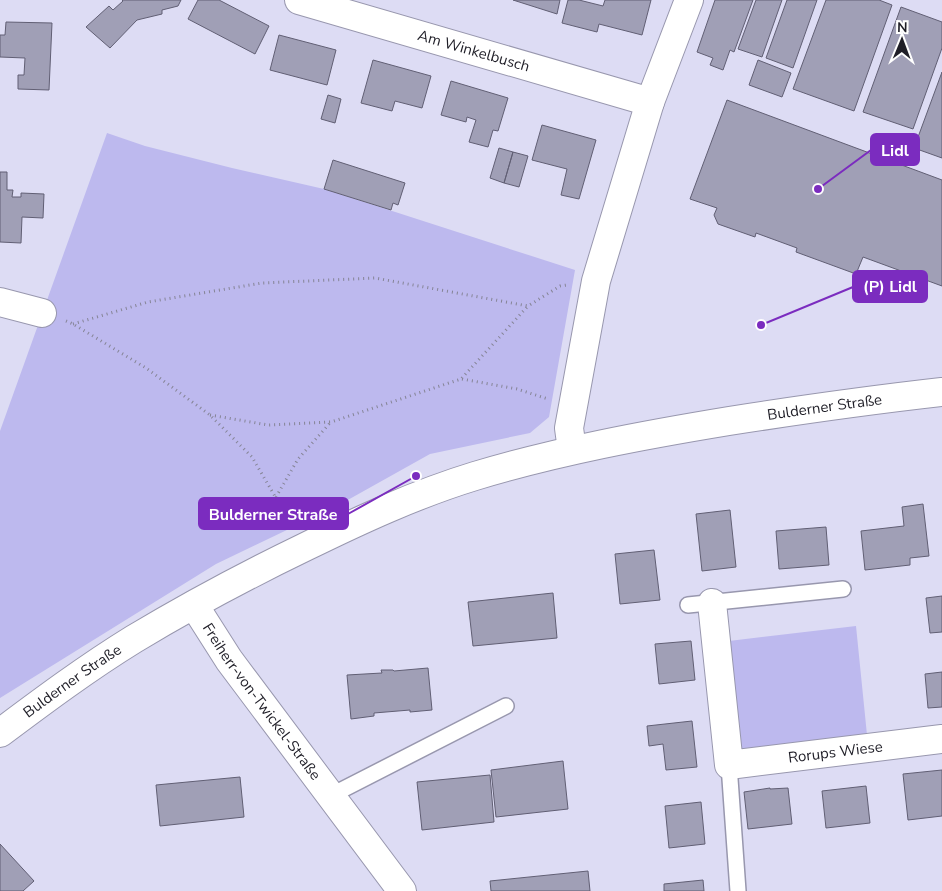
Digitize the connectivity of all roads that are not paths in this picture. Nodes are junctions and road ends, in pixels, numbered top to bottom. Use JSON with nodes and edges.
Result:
{"nodes":[{"id":1,"x":300,"y":0,"type":"edge"},
{"id":2,"x":689,"y":0,"type":"edge"},
{"id":3,"x":650,"y":102,"type":"junction"},
{"id":4,"x":0,"y":302,"type":"edge"},
{"id":5,"x":42,"y":313,"type":"road end"},
{"id":6,"x":942,"y":392,"type":"edge"},
{"id":7,"x":572,"y":450,"type":"junction"},
{"id":8,"x":843,"y":589,"type":"dead end"},
{"id":9,"x":700,"y":604,"type":"joint"},
{"id":10,"x":194,"y":605,"type":"junction"},
{"id":11,"x":506,"y":706,"type":"dead end"},
{"id":12,"x":0,"y":733,"type":"edge"},
{"id":13,"x":942,"y":740,"type":"edge"},
{"id":14,"x":729,"y":765,"type":"junction"},
{"id":15,"x":330,"y":796,"type":"junction"},
{"id":16,"x":402,"y":891,"type":"edge"},
{"id":17,"x":738,"y":891,"type":"edge"}],
"edges":[{"from":1,"to":3,"type":"street","name":"Am Winkelbusch"},
{"from":2,"to":3,"type":"street"},
{"from":3,"to":7,"type":"street"},
{"from":4,"to":5,"type":"street"},
{"from":6,"to":7,"type":"street","name":"Bulderner Straße"},
{"from":7,"to":10,"type":"street","name":"Bulderner Straße"},
{"from":8,"to":9,"type":"lane"},
{"from":9,"to":14,"type":"street"},
{"from":10,"to":12,"type":"street","name":"Bulderner Straße"},
{"from":10,"to":15,"type":"street","name":"Freiherr-von-Twickel-Straße"},
{"from":11,"to":15,"type":"lane"},
{"from":13,"to":14,"type":"street","name":"Rorups Wiese"},
{"from":14,"to":17,"type":"lane"},
{"from":15,"to":16,"type":"street","name":"Freiherr-von-Twickel-Straße"}]}
